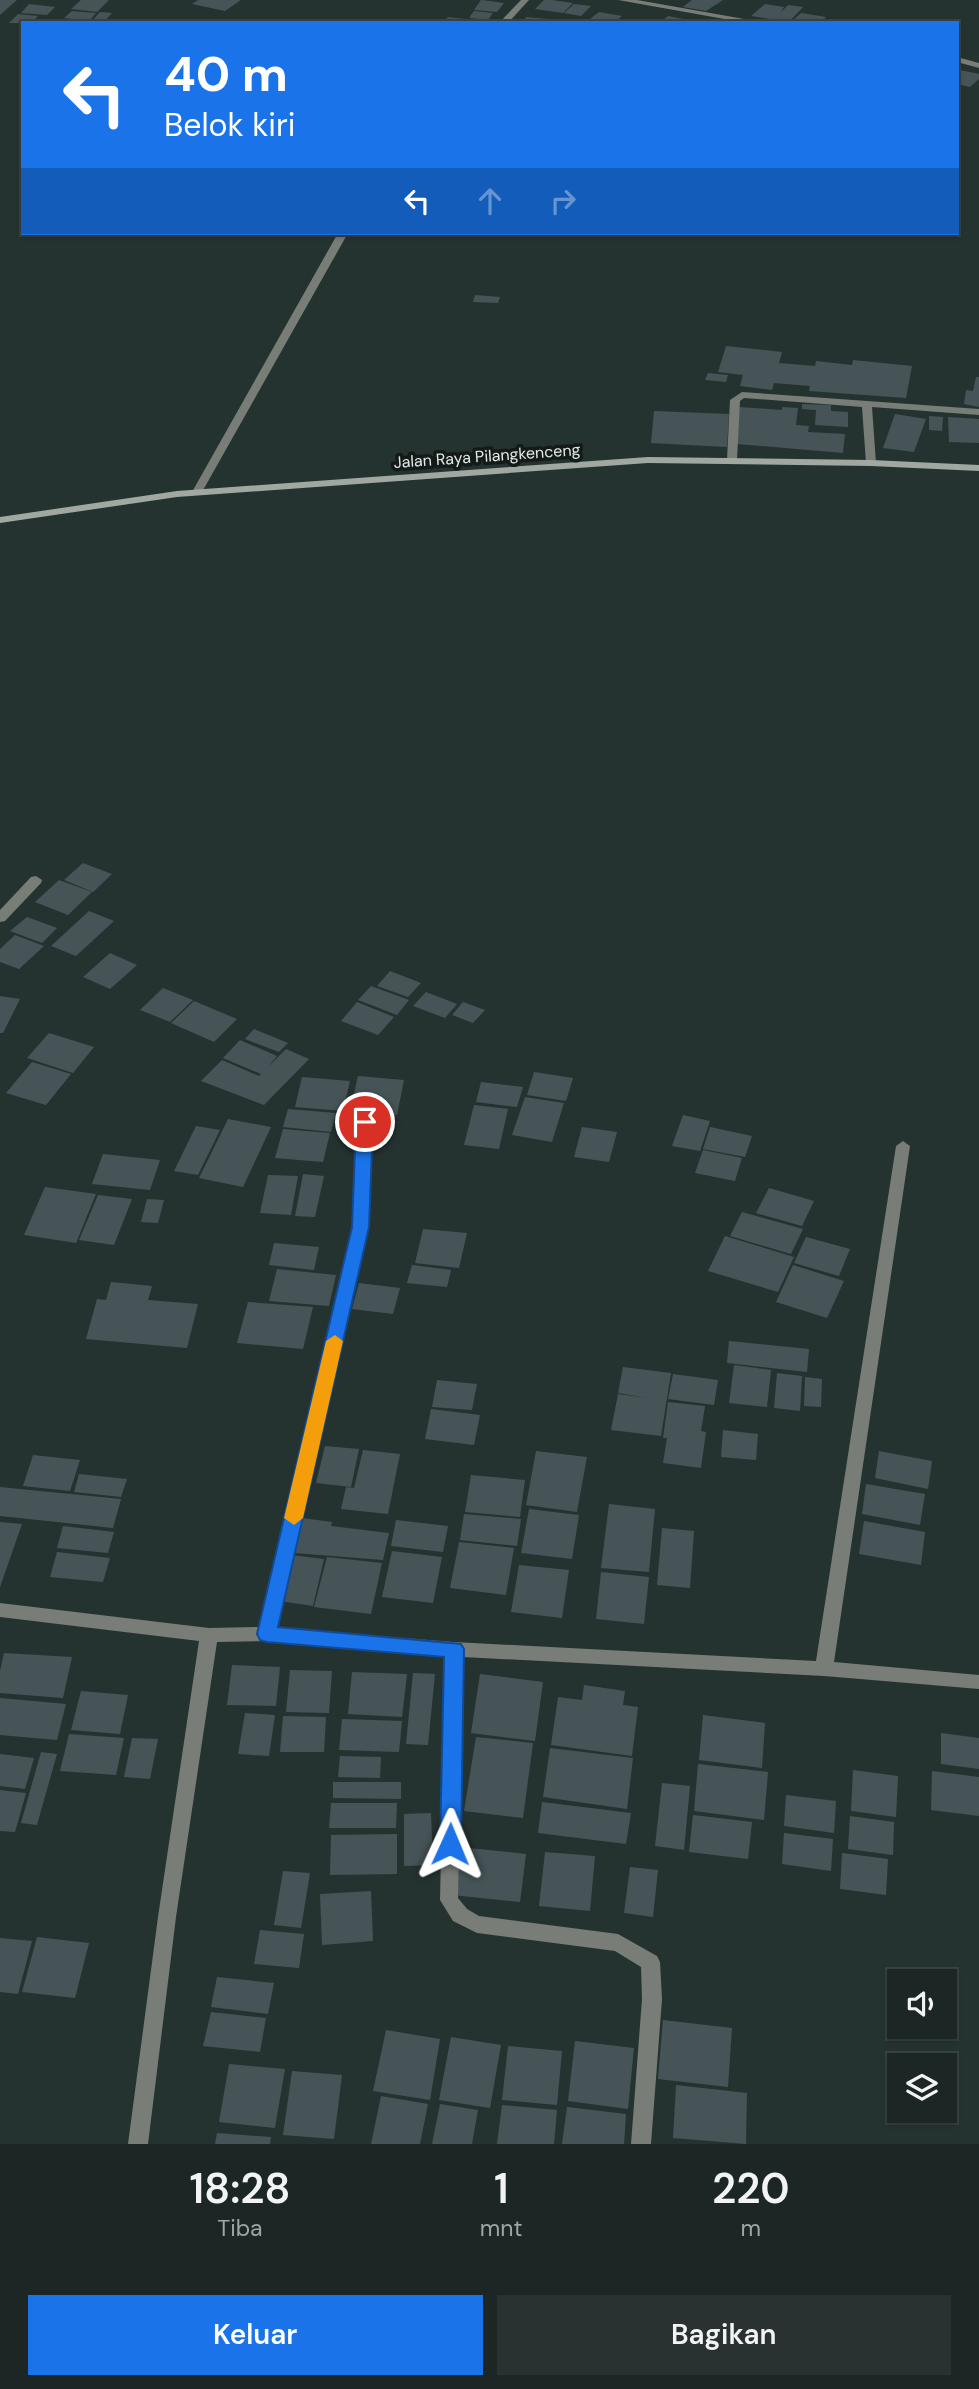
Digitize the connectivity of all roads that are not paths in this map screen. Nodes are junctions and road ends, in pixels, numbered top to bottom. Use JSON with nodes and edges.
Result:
{"nodes":[{"id":1,"x":525,"y":0,"type":"edge"},
{"id":2,"x":622,"y":0,"type":"edge"},
{"id":3,"x":505,"y":21,"type":"edge"},
{"id":4,"x":751,"y":21,"type":"edge"},
{"id":5,"x":959,"y":60,"type":"edge"},
{"id":6,"x":979,"y":66,"type":"edge"},
{"id":7,"x":342,"y":235,"type":"edge"},
{"id":8,"x":866,"y":404,"type":"junction"},
{"id":9,"x":979,"y":412,"type":"edge"},
{"id":10,"x":732,"y":460,"type":"junction"},
{"id":11,"x":871,"y":463,"type":"junction"},
{"id":12,"x":979,"y":468,"type":"edge"},
{"id":13,"x":197,"y":492,"type":"junction"},
{"id":14,"x":0,"y":520,"type":"edge"},
{"id":15,"x":36,"y":880,"type":"dead end"},
{"id":16,"x":0,"y":918,"type":"edge"},
{"id":17,"x":365,"y":1122,"type":"dead end"},
{"id":18,"x":903,"y":1146,"type":"dead end"},
{"id":19,"x":0,"y":1610,"type":"edge"},
{"id":20,"x":267,"y":1634,"type":"junction"},
{"id":21,"x":209,"y":1635,"type":"junction"},
{"id":22,"x":454,"y":1649,"type":"junction"},
{"id":23,"x":824,"y":1669,"type":"junction"},
{"id":24,"x":979,"y":1682,"type":"edge"},
{"id":25,"x":138,"y":2144,"type":"edge"},
{"id":26,"x":640,"y":2144,"type":"edge"}],
"edges":[{"from":1,"to":3,"type":"street"},
{"from":2,"to":4,"type":"street"},
{"from":5,"to":6,"type":"street"},
{"from":7,"to":13,"type":"street"},
{"from":8,"to":9,"type":"street"},
{"from":8,"to":10,"type":"street"},
{"from":8,"to":11,"type":"street"},
{"from":10,"to":11,"type":"main road","name":"Jalan Raya Pilangkenceng"},
{"from":10,"to":13,"type":"main road","name":"Jalan Raya Pilangkenceng"},
{"from":11,"to":12,"type":"main road","name":"Jalan Raya Pilangkenceng"},
{"from":13,"to":14,"type":"main road","name":"Jalan Raya Pilangkenceng"},
{"from":15,"to":16,"type":"street"},
{"from":17,"to":20,"type":"street"},
{"from":18,"to":23,"type":"street"},
{"from":19,"to":21,"type":"street"},
{"from":20,"to":21,"type":"street"},
{"from":20,"to":22,"type":"street"},
{"from":21,"to":25,"type":"street"},
{"from":22,"to":23,"type":"street"},
{"from":22,"to":26,"type":"street"},
{"from":23,"to":24,"type":"street"}]}
